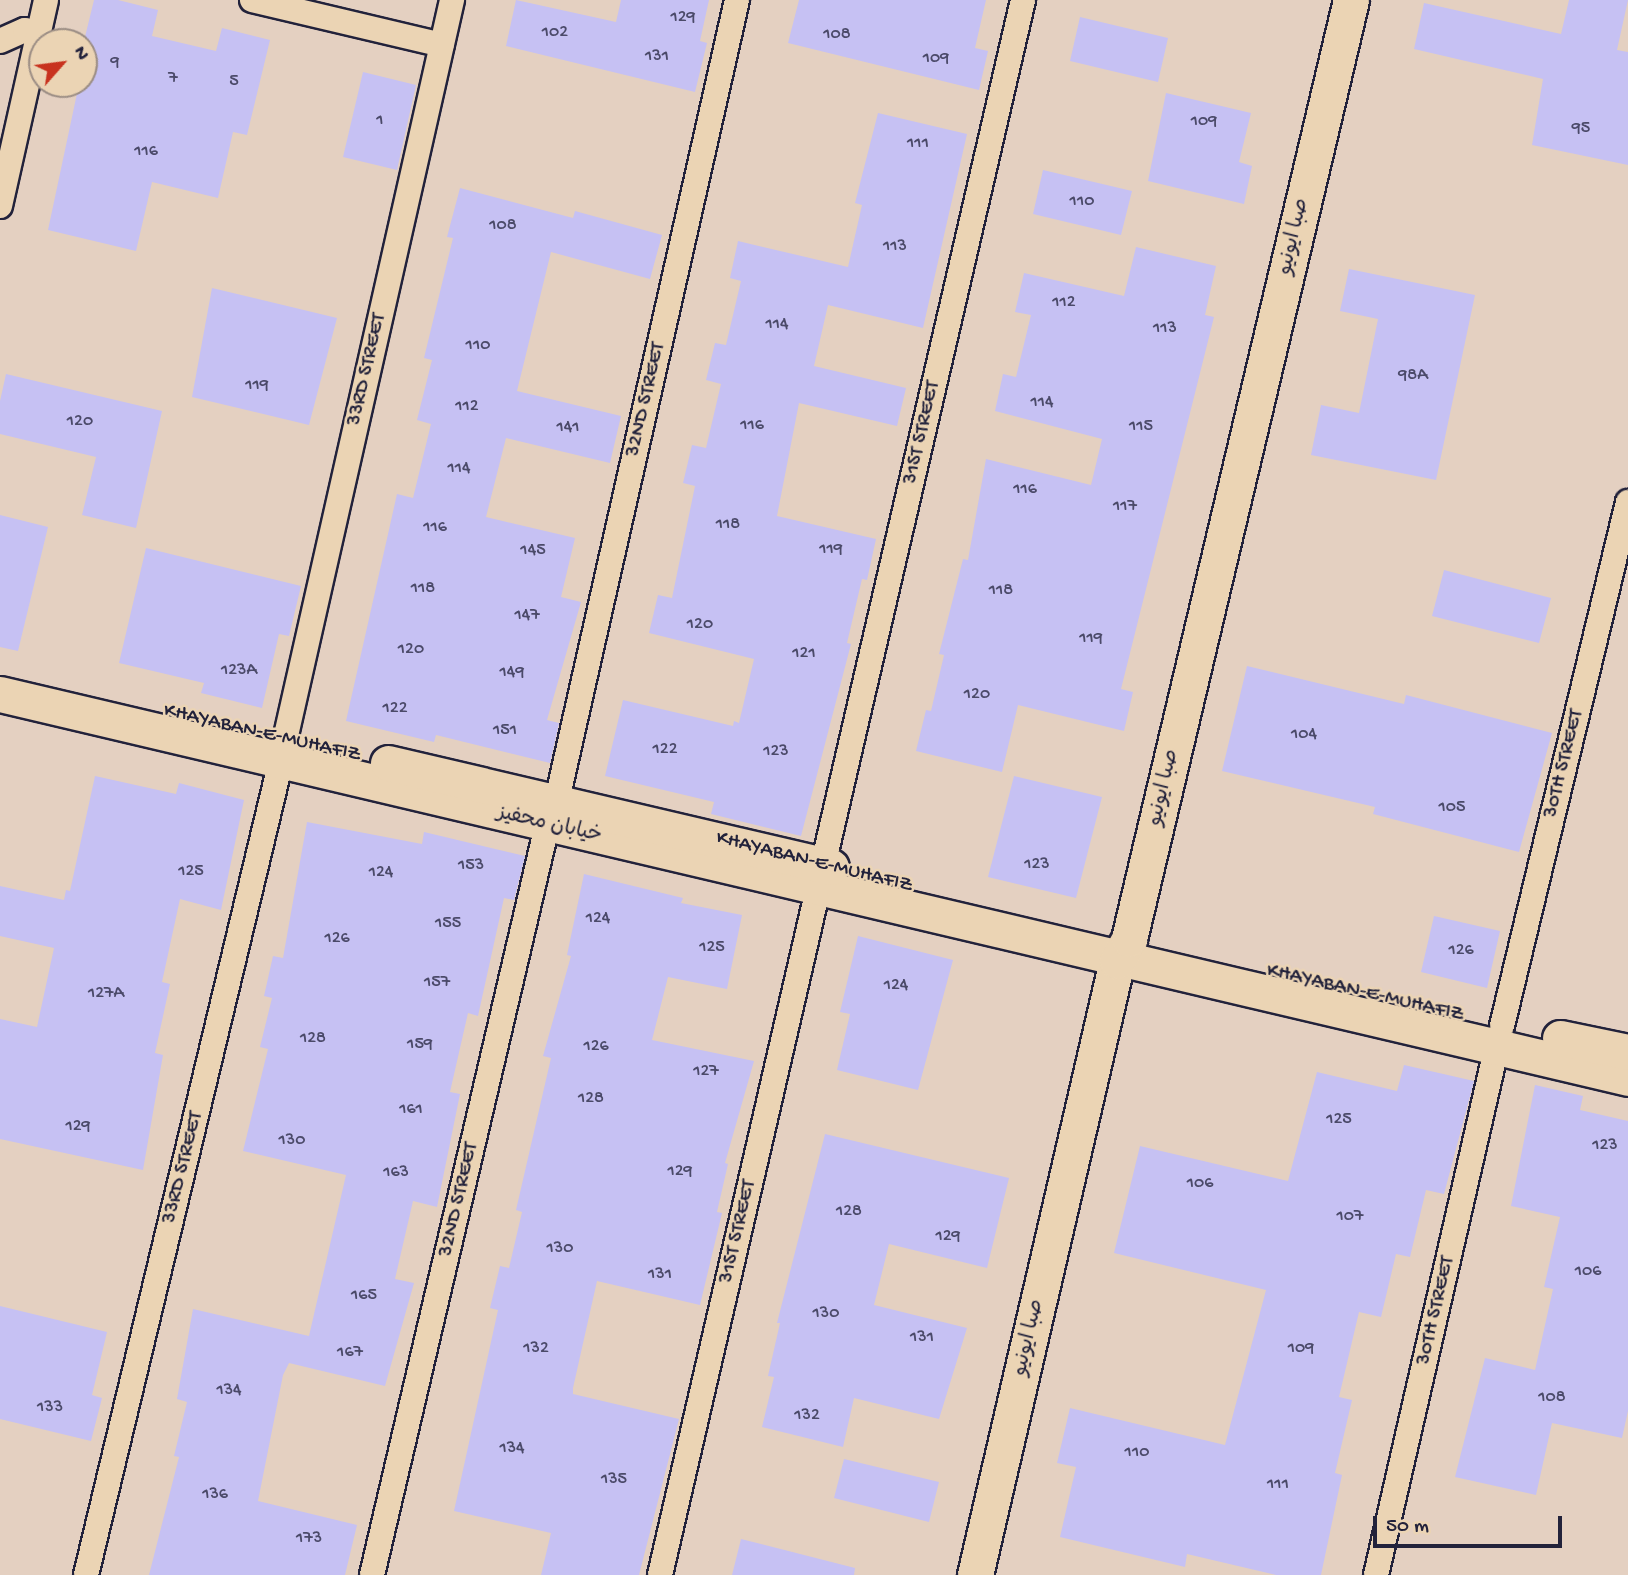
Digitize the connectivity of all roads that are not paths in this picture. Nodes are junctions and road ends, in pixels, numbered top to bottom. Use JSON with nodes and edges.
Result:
{"nodes":[{"id":1,"x":46,"y":0,"type":"edge"},
{"id":2,"x":252,"y":0,"type":"edge"},
{"id":3,"x":452,"y":0,"type":"edge"},
{"id":4,"x":737,"y":0,"type":"edge"},
{"id":5,"x":1023,"y":0,"type":"edge"},
{"id":6,"x":1329,"y":0,"type":"edge"},
{"id":7,"x":1351,"y":0,"type":"edge"},
{"id":8,"x":39,"y":28,"type":"edge"},
{"id":9,"x":28,"y":30,"type":"edge"},
{"id":10,"x":0,"y":41,"type":"edge"},
{"id":11,"x":442,"y":46,"type":"junction"},
{"id":12,"x":28,"y":78,"type":"edge"},
{"id":13,"x":0,"y":206,"type":"edge"},
{"id":14,"x":1628,"y":502,"type":"edge"},
{"id":15,"x":0,"y":671,"type":"edge"},
{"id":16,"x":0,"y":694,"type":"edge"},
{"id":17,"x":283,"y":751,"type":"junction"},
{"id":18,"x":552,"y":813,"type":"junction"},
{"id":19,"x":821,"y":877,"type":"junction"},
{"id":20,"x":1113,"y":947,"type":"junction"},
{"id":21,"x":1499,"y":1036,"type":"junction"},
{"id":22,"x":1628,"y":1052,"type":"edge"},
{"id":23,"x":1628,"y":1078,"type":"edge"},
{"id":24,"x":86,"y":1575,"type":"edge"},
{"id":25,"x":372,"y":1575,"type":"edge"},
{"id":26,"x":660,"y":1575,"type":"edge"},
{"id":27,"x":953,"y":1575,"type":"edge"},
{"id":28,"x":975,"y":1575,"type":"edge"},
{"id":29,"x":1376,"y":1575,"type":"edge"}],
"edges":[{"from":1,"to":8,"type":"street"},
{"from":2,"to":11,"type":"street"},
{"from":3,"to":11,"type":"street","name":"33RD STREET"},
{"from":4,"to":18,"type":"street","name":"32ND STREET"},
{"from":5,"to":19,"type":"street","name":"31ST STREET"},
{"from":6,"to":20,"type":"main road","name":"صبا ایونیو"},
{"from":7,"to":20,"type":"main road","name":"صبا ایونیو"},
{"from":9,"to":10,"type":"street"},
{"from":11,"to":17,"type":"street","name":"33RD STREET"},
{"from":12,"to":13,"type":"street"},
{"from":14,"to":21,"type":"street","name":"30TH STREET"},
{"from":15,"to":17,"type":"main road","name":"KHAYABAN-E-MUHAFIZ"},
{"from":16,"to":17,"type":"main road","name":"خیابان محفیز"},
{"from":17,"to":18,"type":"main road","name":"خیابان محفیز"},
{"from":17,"to":24,"type":"street","name":"33RD STREET"},
{"from":18,"to":19,"type":"main road","name":"خیابان محفیز"},
{"from":18,"to":25,"type":"street","name":"32ND STREET"},
{"from":19,"to":20,"type":"main road","name":"خیابان محفیز"},
{"from":19,"to":26,"type":"street","name":"31ST STREET"},
{"from":20,"to":21,"type":"main road","name":"KHAYABAN-E-MUHAFIZ"},
{"from":20,"to":27,"type":"main road","name":"صبا ایونیو"},
{"from":20,"to":28,"type":"main road","name":"صبا ایونیو"},
{"from":21,"to":22,"type":"main road","name":"KHAYABAN-E-MUHAFIZ"},
{"from":21,"to":23,"type":"main road","name":"KHAYABAN-E-MUHAFIZ"},
{"from":21,"to":29,"type":"street","name":"30TH STREET"}]}
